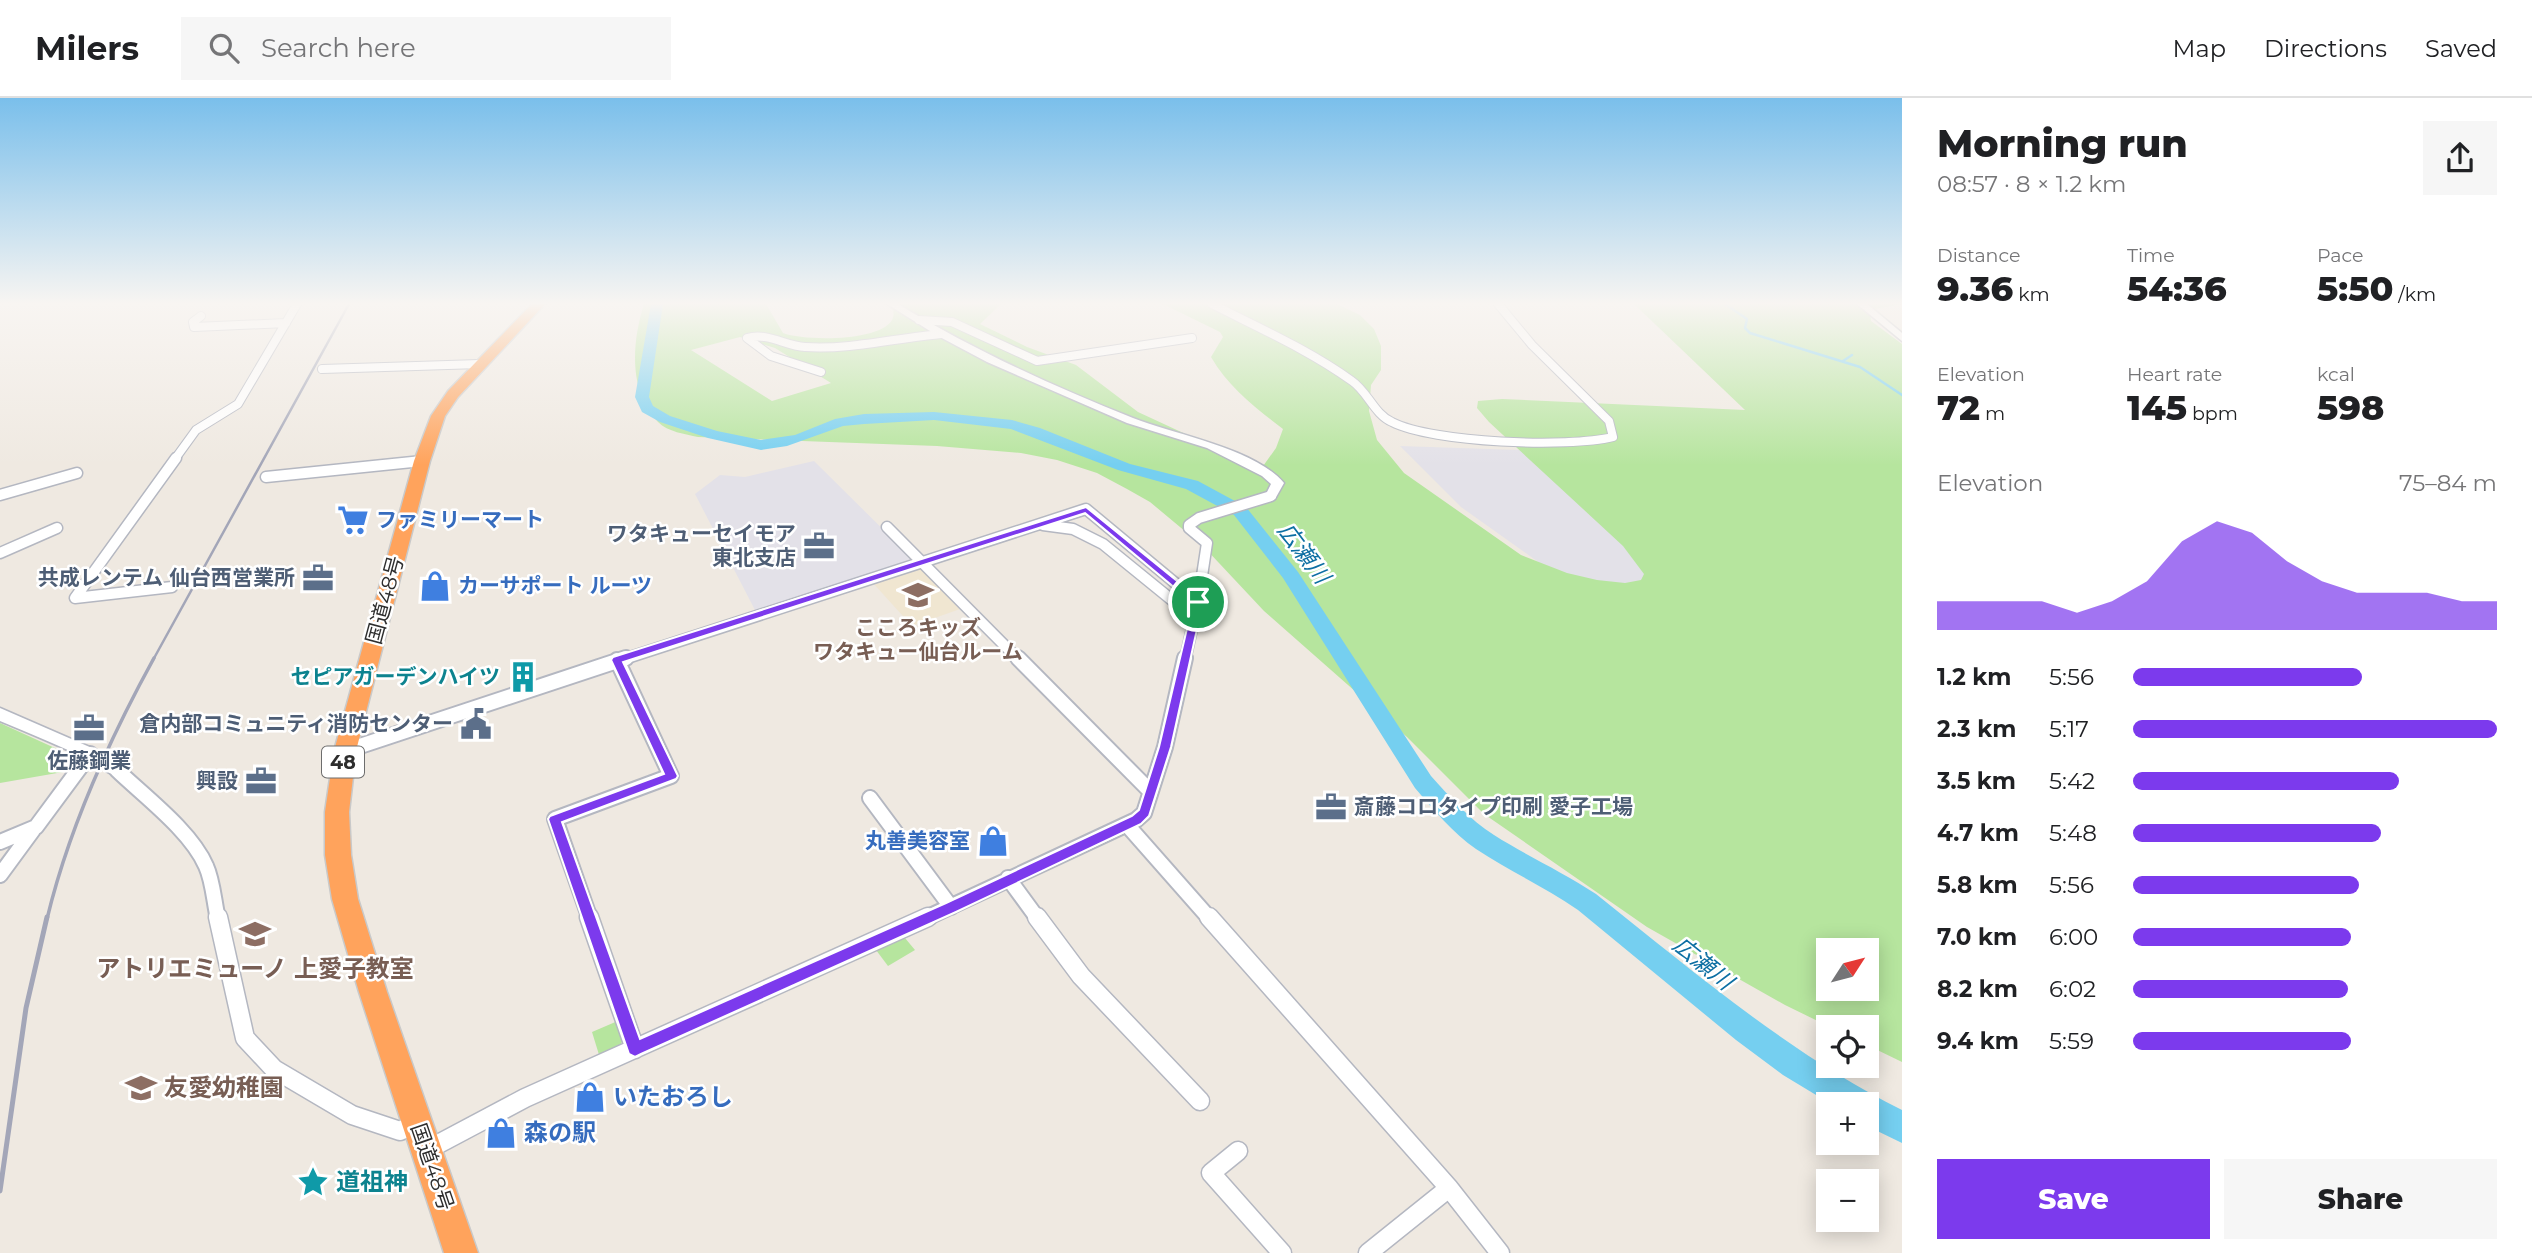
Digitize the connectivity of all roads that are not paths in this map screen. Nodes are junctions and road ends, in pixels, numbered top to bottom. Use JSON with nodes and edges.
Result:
{"nodes":[{"id":1,"x":265,"y":358,"type":"edge"},
{"id":2,"x":485,"y":358,"type":"edge"},
{"id":3,"x":777,"y":358,"type":"edge"},
{"id":4,"x":987,"y":358,"type":"edge"},
{"id":5,"x":1032,"y":358,"type":"edge"},
{"id":6,"x":1052,"y":358,"type":"edge"},
{"id":7,"x":1315,"y":358,"type":"edge"},
{"id":8,"x":1545,"y":358,"type":"edge"},
{"id":9,"x":479,"y":364,"type":"junction"},
{"id":10,"x":322,"y":369,"type":"dead end"},
{"id":11,"x":821,"y":372,"type":"dead end"},
{"id":12,"x":422,"y":461,"type":"junction"},
{"id":13,"x":77,"y":473,"type":"dead end"},
{"id":14,"x":266,"y":478,"type":"dead end"},
{"id":15,"x":0,"y":495,"type":"edge"},
{"id":16,"x":1271,"y":496,"type":"joint"},
{"id":17,"x":1038,"y":524,"type":"junction"},
{"id":18,"x":887,"y":527,"type":"dead end"},
{"id":19,"x":57,"y":528,"type":"dead end"},
{"id":20,"x":0,"y":553,"type":"edge"},
{"id":21,"x":920,"y":561,"type":"junction"},
{"id":22,"x":172,"y":587,"type":"dead end"},
{"id":23,"x":1198,"y":602,"type":"junction"},
{"id":24,"x":1194,"y":618,"type":"junction"},
{"id":25,"x":617,"y":660,"type":"junction"},
{"id":26,"x":0,"y":714,"type":"edge"},
{"id":27,"x":345,"y":751,"type":"junction"},
{"id":28,"x":90,"y":754,"type":"junction"},
{"id":29,"x":117,"y":770,"type":"joint"},
{"id":30,"x":1150,"y":791,"type":"junction"},
{"id":31,"x":870,"y":798,"type":"dead end"},
{"id":32,"x":1128,"y":826,"type":"junction"},
{"id":33,"x":36,"y":827,"type":"junction"},
{"id":34,"x":0,"y":842,"type":"edge"},
{"id":35,"x":0,"y":874,"type":"edge"},
{"id":36,"x":1008,"y":878,"type":"junction"},
{"id":37,"x":951,"y":907,"type":"junction"},
{"id":38,"x":635,"y":1049,"type":"junction"},
{"id":39,"x":1200,"y":1101,"type":"dead end"},
{"id":40,"x":416,"y":1123,"type":"junction"},
{"id":41,"x":427,"y":1150,"type":"junction"},
{"id":42,"x":1238,"y":1151,"type":"dead end"},
{"id":43,"x":1449,"y":1188,"type":"junction"},
{"id":44,"x":461,"y":1253,"type":"edge"},
{"id":45,"x":1282,"y":1253,"type":"edge"},
{"id":46,"x":1368,"y":1253,"type":"edge"},
{"id":47,"x":1500,"y":1253,"type":"edge"}],
"edges":[{"from":1,"to":22,"type":"street"},
{"from":2,"to":9,"type":"highway","name":"国道48号","number":"48"},
{"from":3,"to":11,"type":"street"},
{"from":4,"to":16,"type":"street"},
{"from":5,"to":6,"type":"street"},
{"from":7,"to":8,"type":"street"},
{"from":9,"to":10,"type":"street"},
{"from":9,"to":12,"type":"highway","name":"国道48号","number":"48"},
{"from":12,"to":14,"type":"street"},
{"from":12,"to":27,"type":"highway","name":"国道48号","number":"48"},
{"from":13,"to":15,"type":"street"},
{"from":16,"to":23,"type":"street"},
{"from":17,"to":21,"type":"street"},
{"from":17,"to":23,"type":"street"},
{"from":17,"to":24,"type":"street"},
{"from":18,"to":21,"type":"street"},
{"from":19,"to":20,"type":"street"},
{"from":21,"to":25,"type":"street"},
{"from":21,"to":30,"type":"street"},
{"from":23,"to":24,"type":"street"},
{"from":24,"to":30,"type":"street"},
{"from":25,"to":27,"type":"street"},
{"from":25,"to":38,"type":"street"},
{"from":26,"to":28,"type":"street"},
{"from":27,"to":40,"type":"highway","name":"国道48号","number":"48"},
{"from":28,"to":29,"type":"street"},
{"from":28,"to":33,"type":"street"},
{"from":29,"to":40,"type":"street"},
{"from":30,"to":32,"type":"street"},
{"from":31,"to":37,"type":"street"},
{"from":32,"to":36,"type":"street"},
{"from":32,"to":43,"type":"street"},
{"from":33,"to":34,"type":"street"},
{"from":33,"to":35,"type":"street"},
{"from":36,"to":37,"type":"street"},
{"from":36,"to":39,"type":"street"},
{"from":37,"to":38,"type":"street"},
{"from":38,"to":41,"type":"street"},
{"from":40,"to":41,"type":"highway","name":"国道48号","number":"48"},
{"from":41,"to":44,"type":"highway","name":"国道48号","number":"48"},
{"from":42,"to":45,"type":"street"},
{"from":43,"to":46,"type":"street"},
{"from":43,"to":47,"type":"street"}]}
